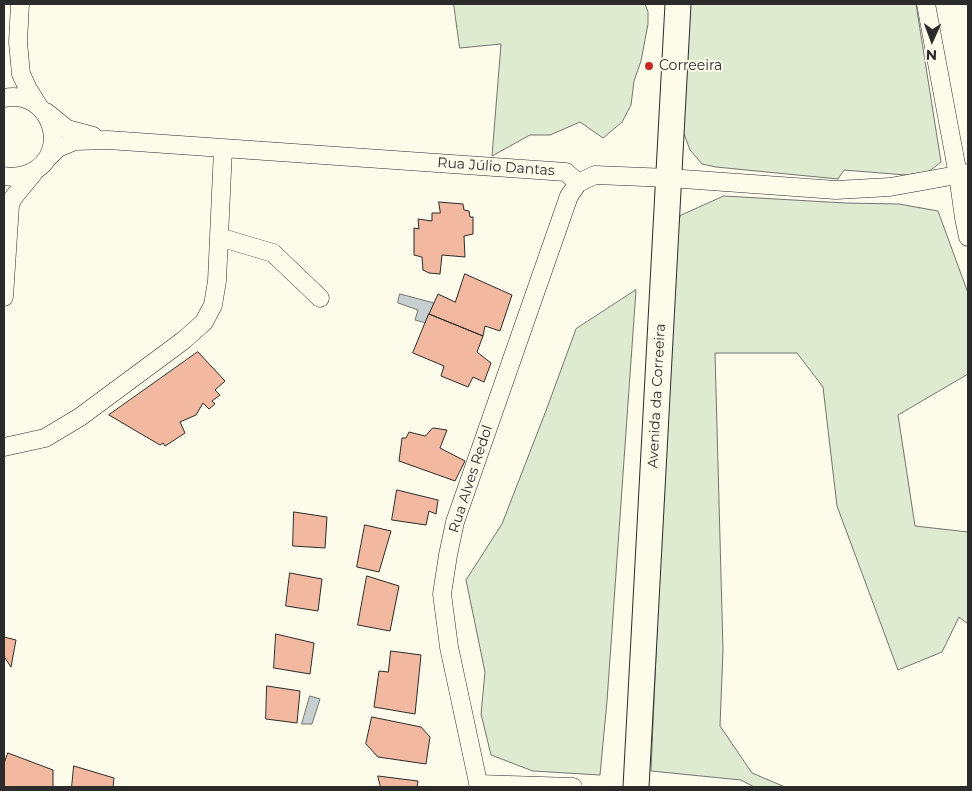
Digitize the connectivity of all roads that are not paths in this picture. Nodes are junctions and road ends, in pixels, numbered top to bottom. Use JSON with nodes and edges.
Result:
{"nodes":[{"id":1,"x":20,"y":4,"type":"edge"},
{"id":2,"x":665,"y":4,"type":"edge"},
{"id":3,"x":678,"y":4,"type":"edge"},
{"id":4,"x":926,"y":4,"type":"edge"},
{"id":5,"x":18,"y":42,"type":"junction"},
{"id":6,"x":4,"y":89,"type":"edge"},
{"id":7,"x":4,"y":98,"type":"edge"},
{"id":8,"x":41,"y":109,"type":"junction"},
{"id":9,"x":108,"y":140,"type":"junction"},
{"id":10,"x":223,"y":149,"type":"junction"},
{"id":11,"x":41,"y":165,"type":"junction"},
{"id":12,"x":963,"y":174,"type":"edge"},
{"id":13,"x":4,"y":176,"type":"edge"},
{"id":14,"x":662,"y":178,"type":"junction"},
{"id":15,"x":578,"y":182,"type":"junction"},
{"id":16,"x":7,"y":199,"type":"edge"},
{"id":17,"x":968,"y":236,"type":"edge"},
{"id":18,"x":219,"y":237,"type":"junction"},
{"id":19,"x":4,"y":297,"type":"edge"},
{"id":20,"x":320,"y":298,"type":"dead end"},
{"id":21,"x":4,"y":447,"type":"edge"},
{"id":22,"x":478,"y":786,"type":"edge"},
{"id":23,"x":573,"y":787,"type":"edge"},
{"id":24,"x":624,"y":787,"type":"edge"},
{"id":25,"x":636,"y":787,"type":"edge"}],
"edges":[{"from":1,"to":5,"type":"street"},
{"from":2,"to":14,"type":"main road","name":"Avenida da Correeira"},
{"from":3,"to":14,"type":"main road","name":"Avenida da Correeira"},
{"from":4,"to":12,"type":"street"},
{"from":5,"to":6,"type":"street"},
{"from":5,"to":8,"type":"street"},
{"from":7,"to":8,"type":"street"},
{"from":8,"to":9,"type":"street","name":"Rua Júlio Dantas"},
{"from":8,"to":11,"type":"street"},
{"from":9,"to":10,"type":"street","name":"Rua Júlio Dantas"},
{"from":9,"to":11,"type":"street","name":"Rua Júlio Dantas"},
{"from":10,"to":15,"type":"street","name":"Rua Júlio Dantas"},
{"from":10,"to":18,"type":"street"},
{"from":11,"to":13,"type":"street"},
{"from":11,"to":16,"type":"street"},
{"from":12,"to":14,"type":"street"},
{"from":12,"to":17,"type":"street"},
{"from":14,"to":15,"type":"street"},
{"from":14,"to":24,"type":"main road","name":"Avenida da Correeira"},
{"from":14,"to":25,"type":"main road","name":"Avenida da Correeira"},
{"from":15,"to":22,"type":"street","name":"Rua Alves Redol"},
{"from":16,"to":19,"type":"street"},
{"from":18,"to":20,"type":"street"},
{"from":18,"to":21,"type":"street"},
{"from":22,"to":23,"type":"street"}]}
